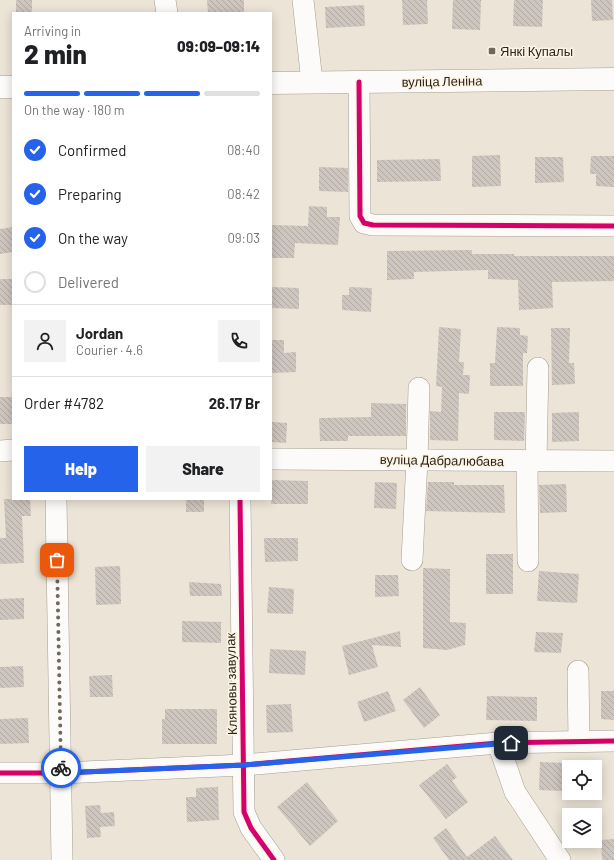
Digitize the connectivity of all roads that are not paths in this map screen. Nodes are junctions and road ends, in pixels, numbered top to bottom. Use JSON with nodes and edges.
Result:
{"nodes":[{"id":1,"x":165,"y":0,"type":"edge"},
{"id":2,"x":303,"y":0,"type":"edge"},
{"id":3,"x":167,"y":12,"type":"edge"},
{"id":4,"x":614,"y":79,"type":"edge"},
{"id":5,"x":312,"y":82,"type":"junction"},
{"id":6,"x":359,"y":82,"type":"junction"},
{"id":7,"x":272,"y":83,"type":"edge"},
{"id":8,"x":0,"y":87,"type":"edge"},
{"id":9,"x":12,"y":87,"type":"edge"},
{"id":10,"x":614,"y":226,"type":"edge"},
{"id":11,"x":538,"y":368,"type":"dead end"},
{"id":12,"x":419,"y":388,"type":"dead end"},
{"id":13,"x":0,"y":450,"type":"edge"},
{"id":14,"x":12,"y":450,"type":"edge"},
{"id":15,"x":272,"y":459,"type":"edge"},
{"id":16,"x":417,"y":460,"type":"junction"},
{"id":17,"x":532,"y":461,"type":"junction"},
{"id":18,"x":614,"y":461,"type":"edge"},
{"id":19,"x":56,"y":500,"type":"edge"},
{"id":20,"x":240,"y":500,"type":"edge"},
{"id":21,"x":412,"y":560,"type":"dead end"},
{"id":22,"x":528,"y":561,"type":"dead end"},
{"id":23,"x":578,"y":671,"type":"dead end"},
{"id":24,"x":579,"y":741,"type":"junction"},
{"id":25,"x":614,"y":741,"type":"edge"},
{"id":26,"x":498,"y":743,"type":"junction"},
{"id":27,"x":244,"y":765,"type":"junction"},
{"id":28,"x":0,"y":773,"type":"edge"},
{"id":29,"x":61,"y":773,"type":"junction"},
{"id":30,"x":62,"y":860,"type":"edge"},
{"id":31,"x":274,"y":860,"type":"edge"},
{"id":32,"x":560,"y":860,"type":"edge"}],
"edges":[{"from":1,"to":3,"type":"street"},
{"from":2,"to":5,"type":"street"},
{"from":4,"to":6,"type":"main road","name":"вуліца Леніна"},
{"from":5,"to":6,"type":"main road","name":"вуліца Леніна"},
{"from":5,"to":7,"type":"main road","name":"вуліца Леніна"},
{"from":6,"to":10,"type":"street"},
{"from":8,"to":9,"type":"main road"},
{"from":11,"to":17,"type":"street"},
{"from":12,"to":16,"type":"street"},
{"from":13,"to":14,"type":"street"},
{"from":15,"to":16,"type":"street","name":"вуліца Дабралюбава"},
{"from":16,"to":17,"type":"street","name":"вуліца Дабралюбава"},
{"from":16,"to":21,"type":"street"},
{"from":17,"to":18,"type":"street","name":"вуліца Дабралюбава"},
{"from":17,"to":22,"type":"street"},
{"from":19,"to":29,"type":"street"},
{"from":20,"to":27,"type":"street","name":"Кляновы завулак"},
{"from":23,"to":24,"type":"street"},
{"from":24,"to":25,"type":"street"},
{"from":24,"to":26,"type":"street"},
{"from":26,"to":27,"type":"street"},
{"from":26,"to":32,"type":"street"},
{"from":27,"to":29,"type":"street"},
{"from":27,"to":31,"type":"street","name":"Кляновы завулак"},
{"from":28,"to":29,"type":"street"},
{"from":29,"to":30,"type":"street"}]}
